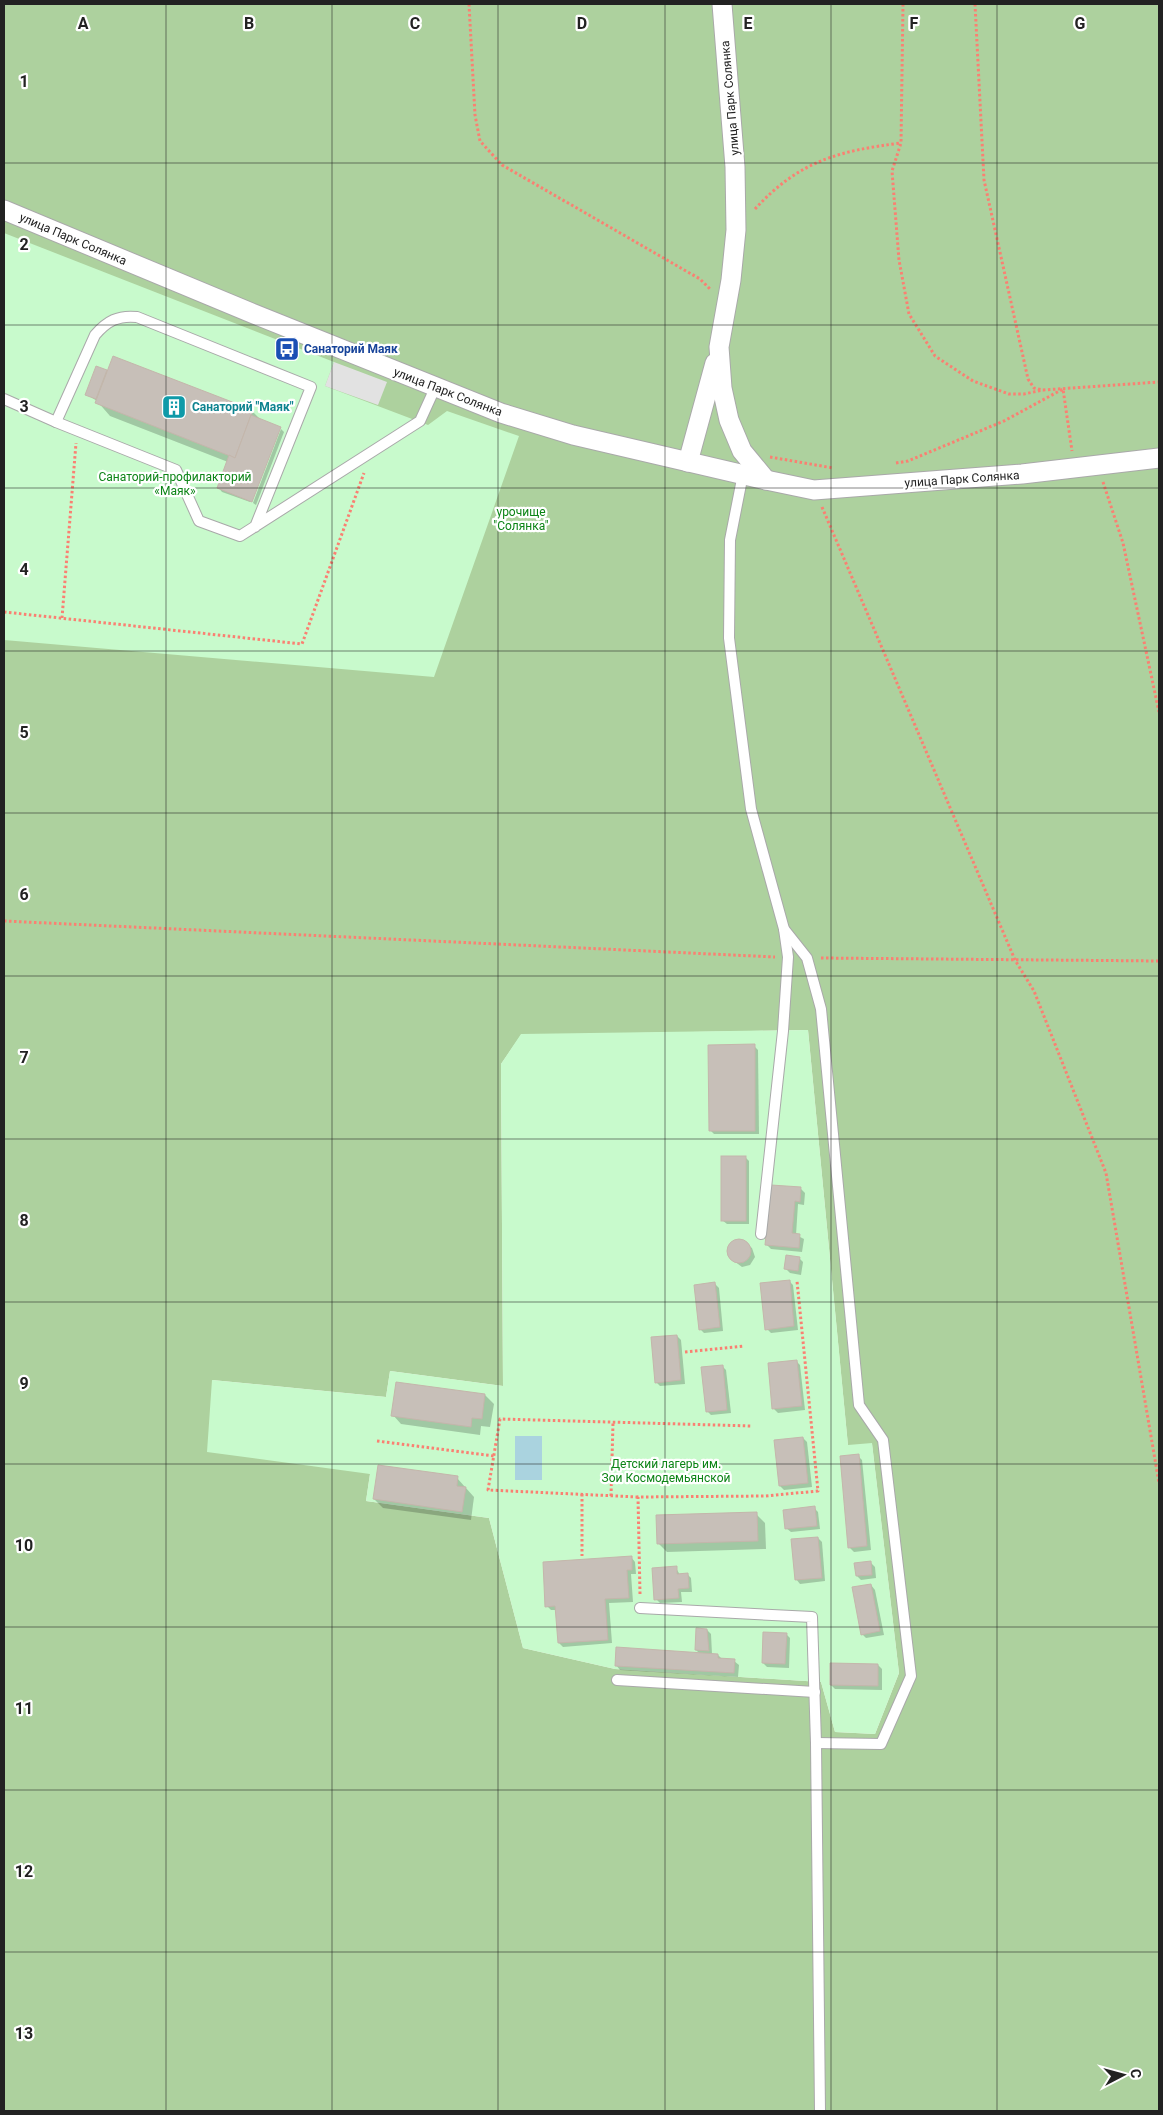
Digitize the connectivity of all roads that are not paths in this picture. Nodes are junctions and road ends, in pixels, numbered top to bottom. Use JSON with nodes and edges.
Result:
{"nodes":[{"id":1,"x":722,"y":4,"type":"edge"},
{"id":2,"x":4,"y":210,"type":"edge"},
{"id":3,"x":719,"y":347,"type":"junction"},
{"id":4,"x":435,"y":388,"type":"junction"},
{"id":5,"x":4,"y":399,"type":"edge"},
{"id":6,"x":56,"y":422,"type":"junction"},
{"id":7,"x":1159,"y":458,"type":"edge"},
{"id":8,"x":688,"y":462,"type":"junction"},
{"id":9,"x":743,"y":474,"type":"junction"},
{"id":10,"x":766,"y":480,"type":"junction"},
{"id":11,"x":255,"y":527,"type":"junction"},
{"id":12,"x":784,"y":929,"type":"junction"},
{"id":13,"x":761,"y":1234,"type":"dead end"},
{"id":14,"x":640,"y":1608,"type":"road end"},
{"id":15,"x":616,"y":1680,"type":"dead end"},
{"id":16,"x":815,"y":1692,"type":"junction"},
{"id":17,"x":816,"y":1743,"type":"junction"},
{"id":18,"x":820,"y":2111,"type":"edge"}],
"edges":[{"from":1,"to":3,"type":"street","name":"улица Парк Солянка"},
{"from":2,"to":4,"type":"street","name":"улица Парк Солянка"},
{"from":3,"to":8,"type":"street"},
{"from":3,"to":10,"type":"street","name":"улица Парк Солянка"},
{"from":4,"to":8,"type":"street","name":"улица Парк Солянка"},
{"from":4,"to":11,"type":"lane"},
{"from":5,"to":6,"type":"lane"},
{"from":6,"to":11,"type":"lane"},
{"from":6,"to":11,"type":"lane"},
{"from":7,"to":10,"type":"street","name":"улица Парк Солянка"},
{"from":8,"to":9,"type":"street","name":"улица Парк Солянка"},
{"from":9,"to":10,"type":"street","name":"улица Парк Солянка"},
{"from":9,"to":12,"type":"lane"},
{"from":12,"to":13,"type":"lane"},
{"from":12,"to":17,"type":"lane"},
{"from":14,"to":16,"type":"lane"},
{"from":15,"to":16,"type":"lane"},
{"from":16,"to":17,"type":"lane"},
{"from":17,"to":18,"type":"lane"}]}
